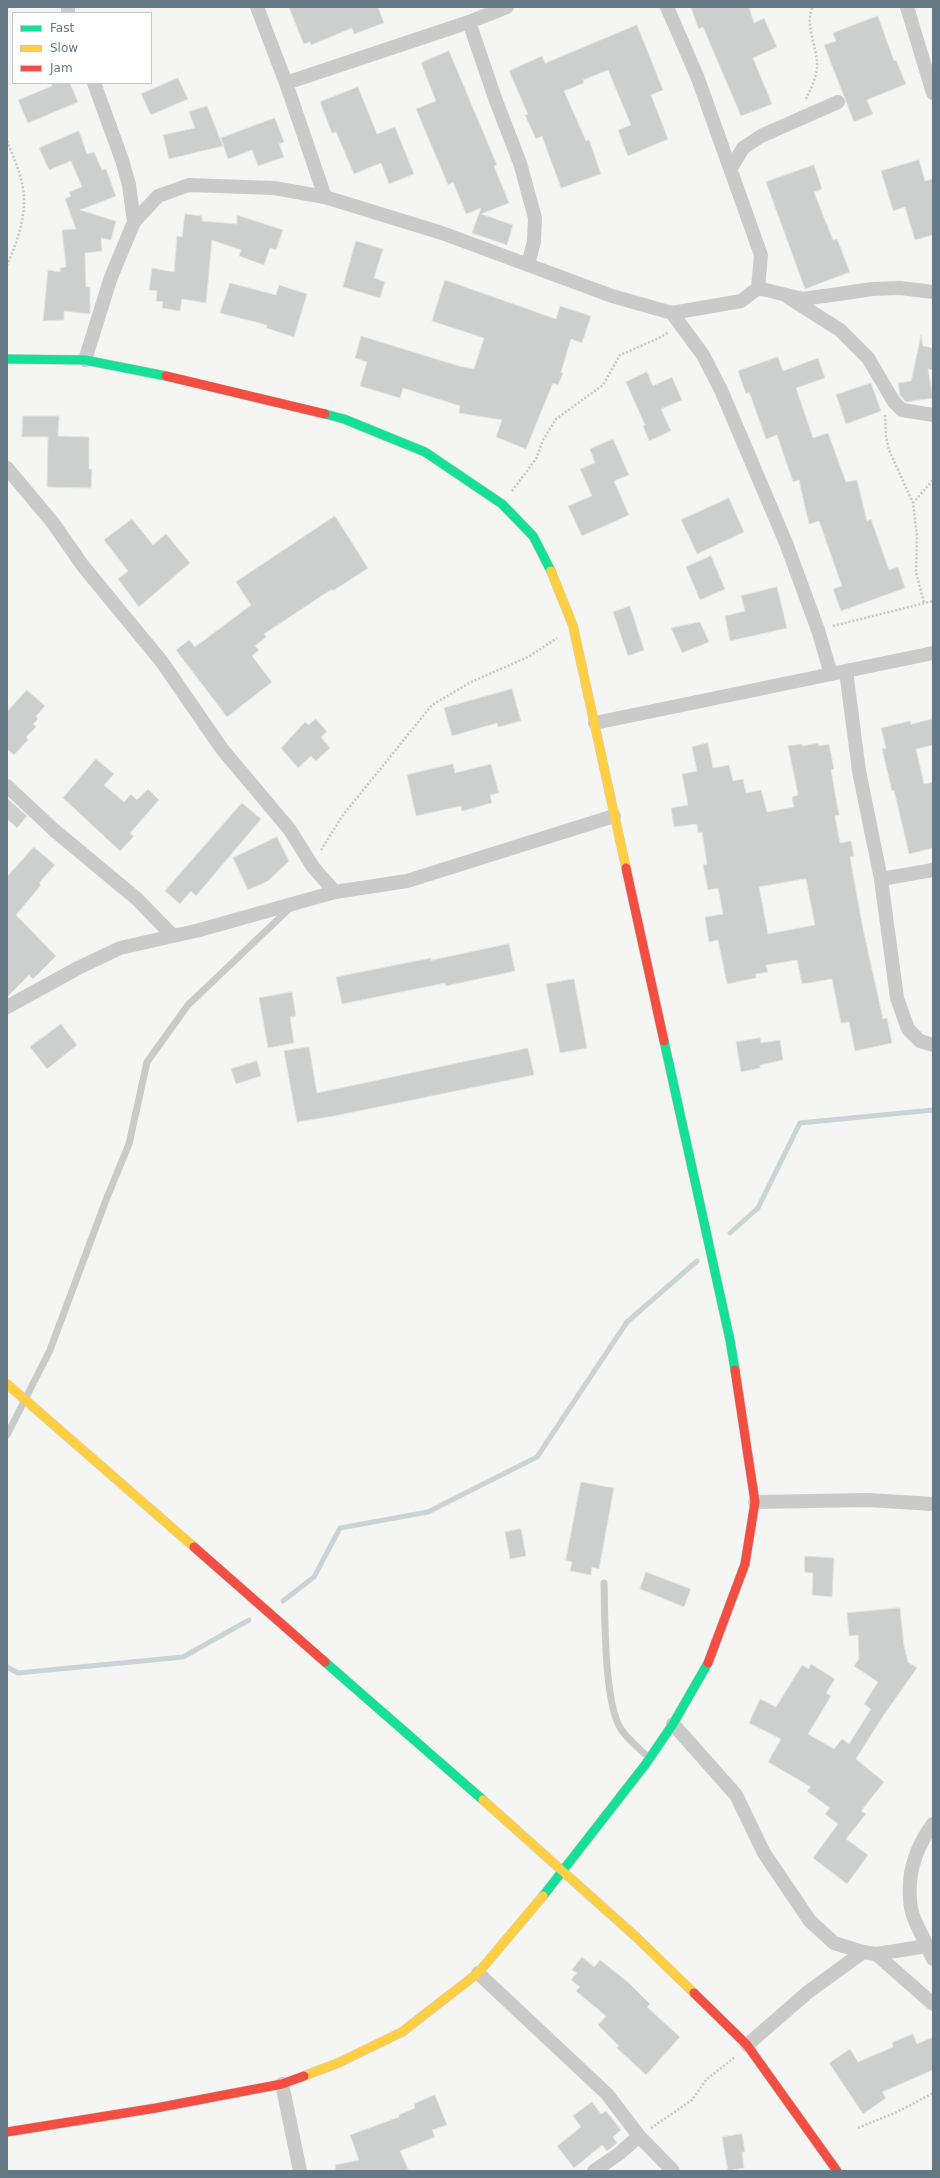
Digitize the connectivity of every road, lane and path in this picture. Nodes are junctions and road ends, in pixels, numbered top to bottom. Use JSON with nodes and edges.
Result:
{"nodes":[{"id":1,"x":257,"y":7,"type":"edge"},
{"id":2,"x":507,"y":7,"type":"edge"},
{"id":3,"x":667,"y":7,"type":"edge"},
{"id":4,"x":813,"y":7,"type":"edge"},
{"id":5,"x":907,"y":7,"type":"edge"},
{"id":6,"x":470,"y":22,"type":"junction"},
{"id":7,"x":286,"y":83,"type":"junction"},
{"id":8,"x":94,"y":84,"type":"edge"},
{"id":9,"x":933,"y":93,"type":"edge"},
{"id":10,"x":838,"y":102,"type":"dead end"},
{"id":11,"x":796,"y":121,"type":"junction"},
{"id":12,"x":7,"y":141,"type":"edge"},
{"id":13,"x":731,"y":168,"type":"junction"},
{"id":14,"x":325,"y":197,"type":"junction"},
{"id":15,"x":134,"y":222,"type":"junction"},
{"id":16,"x":7,"y":265,"type":"edge"},
{"id":17,"x":528,"y":266,"type":"junction"},
{"id":18,"x":758,"y":288,"type":"junction"},
{"id":19,"x":933,"y":292,"type":"edge"},
{"id":20,"x":788,"y":297,"type":"junction"},
{"id":21,"x":676,"y":318,"type":"junction"},
{"id":22,"x":7,"y":360,"type":"edge"},
{"id":23,"x":85,"y":360,"type":"junction"},
{"id":24,"x":887,"y":390,"type":"junction"},
{"id":25,"x":933,"y":415,"type":"edge"},
{"id":26,"x":7,"y":468,"type":"edge"},
{"id":27,"x":933,"y":480,"type":"edge"},
{"id":28,"x":913,"y":503,"type":"junction"},
{"id":29,"x":502,"y":504,"type":"junction"},
{"id":30,"x":933,"y":601,"type":"edge"},
{"id":31,"x":924,"y":603,"type":"junction"},
{"id":32,"x":573,"y":626,"type":"junction"},
{"id":33,"x":818,"y":630,"type":"junction"},
{"id":34,"x":933,"y":653,"type":"edge"},
{"id":35,"x":846,"y":671,"type":"junction"},
{"id":36,"x":831,"y":674,"type":"junction"},
{"id":37,"x":595,"y":723,"type":"junction"},
{"id":38,"x":7,"y":786,"type":"edge"},
{"id":39,"x":614,"y":816,"type":"junction"},
{"id":40,"x":313,"y":866,"type":"junction"},
{"id":41,"x":933,"y":870,"type":"edge"},
{"id":42,"x":880,"y":879,"type":"junction"},
{"id":43,"x":335,"y":892,"type":"junction"},
{"id":44,"x":296,"y":902,"type":"junction"},
{"id":45,"x":173,"y":936,"type":"junction"},
{"id":46,"x":7,"y":1008,"type":"edge"},
{"id":47,"x":933,"y":1045,"type":"edge"},
{"id":48,"x":7,"y":1384,"type":"edge"},
{"id":49,"x":25,"y":1399,"type":"junction"},
{"id":50,"x":7,"y":1435,"type":"edge"},
{"id":51,"x":755,"y":1502,"type":"junction"},
{"id":52,"x":933,"y":1504,"type":"edge"},
{"id":53,"x":604,"y":1583,"type":"dead end"},
{"id":54,"x":673,"y":1724,"type":"junction"},
{"id":55,"x":649,"y":1758,"type":"junction"},
{"id":56,"x":933,"y":1824,"type":"edge"},
{"id":57,"x":564,"y":1871,"type":"junction"},
{"id":58,"x":927,"y":1946,"type":"junction"},
{"id":59,"x":870,"y":1953,"type":"junction"},
{"id":60,"x":933,"y":1959,"type":"edge"},
{"id":61,"x":478,"y":1973,"type":"junction"},
{"id":62,"x":933,"y":2004,"type":"edge"},
{"id":63,"x":746,"y":2045,"type":"junction"},
{"id":64,"x":282,"y":2084,"type":"junction"},
{"id":65,"x":933,"y":2093,"type":"edge"},
{"id":66,"x":858,"y":2128,"type":"dead end"},
{"id":67,"x":7,"y":2132,"type":"edge"},
{"id":68,"x":639,"y":2136,"type":"junction"},
{"id":69,"x":300,"y":2171,"type":"edge"},
{"id":70,"x":594,"y":2171,"type":"edge"},
{"id":71,"x":672,"y":2171,"type":"edge"},
{"id":72,"x":837,"y":2171,"type":"edge"}],
"edges":[{"from":1,"to":7,"type":"street"},
{"from":2,"to":6,"type":"street"},
{"from":3,"to":13,"type":"street"},
{"from":4,"to":11,"type":"path"},
{"from":5,"to":9,"type":"street"},
{"from":6,"to":7,"type":"street"},
{"from":6,"to":17,"type":"street"},
{"from":7,"to":14,"type":"street"},
{"from":8,"to":15,"type":"street"},
{"from":10,"to":11,"type":"street"},
{"from":11,"to":13,"type":"street"},
{"from":12,"to":16,"type":"path"},
{"from":13,"to":18,"type":"street"},
{"from":14,"to":15,"type":"street"},
{"from":14,"to":17,"type":"street"},
{"from":15,"to":23,"type":"street"},
{"from":17,"to":21,"type":"street"},
{"from":18,"to":20,"type":"street"},
{"from":18,"to":21,"type":"street"},
{"from":19,"to":20,"type":"street"},
{"from":20,"to":24,"type":"street"},
{"from":21,"to":29,"type":"path"},
{"from":21,"to":33,"type":"street"},
{"from":22,"to":23,"type":"street"},
{"from":23,"to":29,"type":"street"},
{"from":24,"to":25,"type":"street"},
{"from":24,"to":28,"type":"path"},
{"from":26,"to":40,"type":"street"},
{"from":27,"to":28,"type":"path"},
{"from":28,"to":31,"type":"path"},
{"from":29,"to":32,"type":"street"},
{"from":30,"to":31,"type":"path"},
{"from":31,"to":33,"type":"path"},
{"from":32,"to":37,"type":"street"},
{"from":32,"to":40,"type":"path"},
{"from":33,"to":36,"type":"street"},
{"from":34,"to":35,"type":"street"},
{"from":35,"to":36,"type":"street"},
{"from":35,"to":42,"type":"street"},
{"from":36,"to":37,"type":"street"},
{"from":37,"to":39,"type":"street"},
{"from":38,"to":45,"type":"street"},
{"from":39,"to":43,"type":"street"},
{"from":39,"to":51,"type":"street"},
{"from":40,"to":43,"type":"street"},
{"from":41,"to":42,"type":"street"},
{"from":42,"to":47,"type":"street"},
{"from":43,"to":44,"type":"street"},
{"from":44,"to":45,"type":"street"},
{"from":44,"to":49,"type":"lane"},
{"from":45,"to":46,"type":"street"},
{"from":48,"to":49,"type":"street"},
{"from":49,"to":50,"type":"lane"},
{"from":49,"to":57,"type":"street"},
{"from":51,"to":52,"type":"street"},
{"from":51,"to":54,"type":"street"},
{"from":53,"to":55,"type":"lane"},
{"from":54,"to":55,"type":"street"},
{"from":54,"to":59,"type":"street"},
{"from":55,"to":57,"type":"street"},
{"from":56,"to":58,"type":"street"},
{"from":57,"to":61,"type":"street"},
{"from":57,"to":63,"type":"street"},
{"from":58,"to":59,"type":"street"},
{"from":58,"to":60,"type":"street"},
{"from":59,"to":62,"type":"street"},
{"from":59,"to":63,"type":"street"},
{"from":61,"to":64,"type":"street"},
{"from":61,"to":68,"type":"street"},
{"from":63,"to":68,"type":"path"},
{"from":63,"to":72,"type":"street"},
{"from":64,"to":67,"type":"street"},
{"from":64,"to":69,"type":"street"},
{"from":65,"to":66,"type":"path"},
{"from":68,"to":70,"type":"street"},
{"from":68,"to":71,"type":"street"}]}
